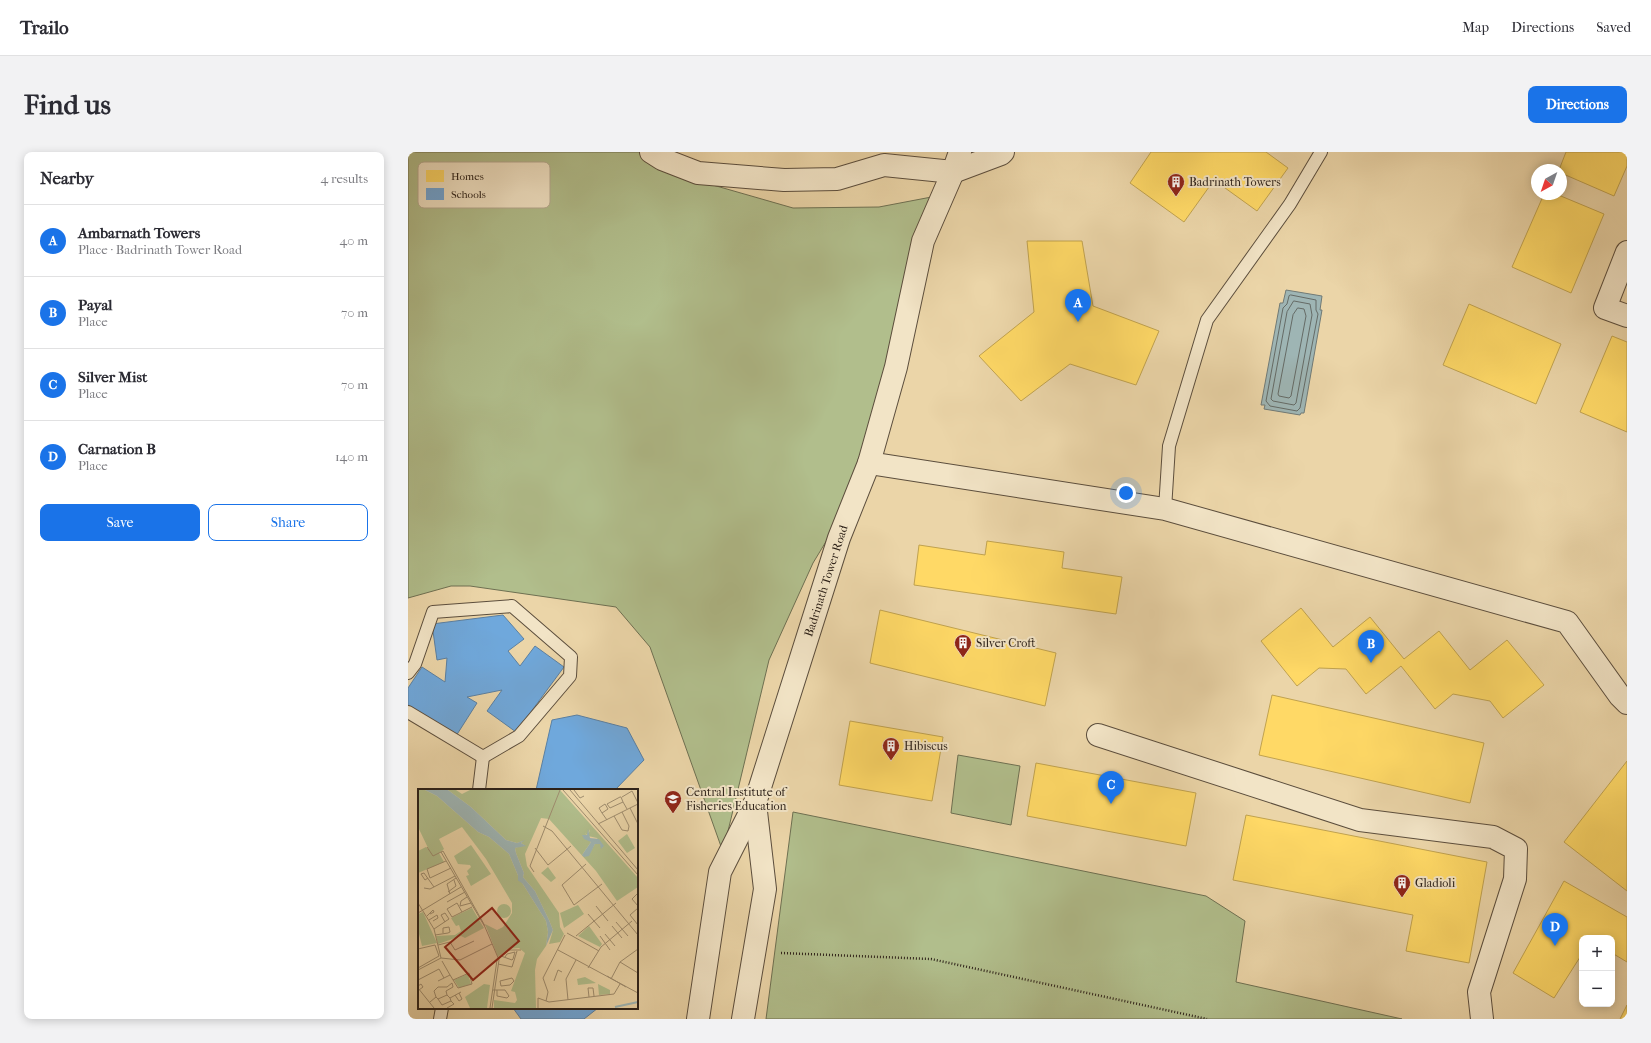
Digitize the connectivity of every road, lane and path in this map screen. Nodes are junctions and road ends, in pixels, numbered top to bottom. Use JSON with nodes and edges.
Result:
{"nodes":[{"id":1,"x":651,"y":152,"type":"edge"},
{"id":2,"x":1003,"y":152,"type":"edge"},
{"id":3,"x":1321,"y":152,"type":"edge"},
{"id":4,"x":880,"y":158,"type":"edge"},
{"id":5,"x":957,"y":162,"type":"edge"},
{"id":6,"x":1627,"y":252,"type":"edge"},
{"id":7,"x":1627,"y":316,"type":"edge"},
{"id":8,"x":869,"y":463,"type":"junction"},
{"id":9,"x":1165,"y":509,"type":"junction"},
{"id":10,"x":408,"y":673,"type":"edge"},
{"id":11,"x":1627,"y":702,"type":"edge"},
{"id":12,"x":408,"y":712,"type":"edge"},
{"id":13,"x":1098,"y":735,"type":"dead end"},
{"id":14,"x":483,"y":757,"type":"junction"},
{"id":15,"x":478,"y":789,"type":"edge"},
{"id":16,"x":755,"y":803,"type":"junction"},
{"id":17,"x":754,"y":952,"type":"junction"},
{"id":18,"x":442,"y":1009,"type":"edge"},
{"id":19,"x":440,"y":1019,"type":"edge"},
{"id":20,"x":698,"y":1019,"type":"edge"},
{"id":21,"x":743,"y":1019,"type":"edge"},
{"id":22,"x":1207,"y":1019,"type":"edge"},
{"id":23,"x":1482,"y":1019,"type":"edge"}],
"edges":[{"from":1,"to":4,"type":"street"},
{"from":2,"to":5,"type":"street"},
{"from":3,"to":9,"type":"lane"},
{"from":4,"to":5,"type":"street"},
{"from":5,"to":8,"type":"street","name":"Badrinath Tower Road"},
{"from":6,"to":7,"type":"street"},
{"from":8,"to":9,"type":"street"},
{"from":8,"to":16,"type":"street","name":"Badrinath Tower Road"},
{"from":9,"to":11,"type":"street"},
{"from":10,"to":14,"type":"lane"},
{"from":12,"to":14,"type":"lane"},
{"from":13,"to":23,"type":"street"},
{"from":14,"to":15,"type":"lane"},
{"from":16,"to":17,"type":"street","name":"Badrinath Tower Road"},
{"from":16,"to":20,"type":"street"},
{"from":17,"to":21,"type":"street","name":"Badrinath Tower Road"},
{"from":17,"to":22,"type":"path"},
{"from":18,"to":19,"type":"lane"}]}
